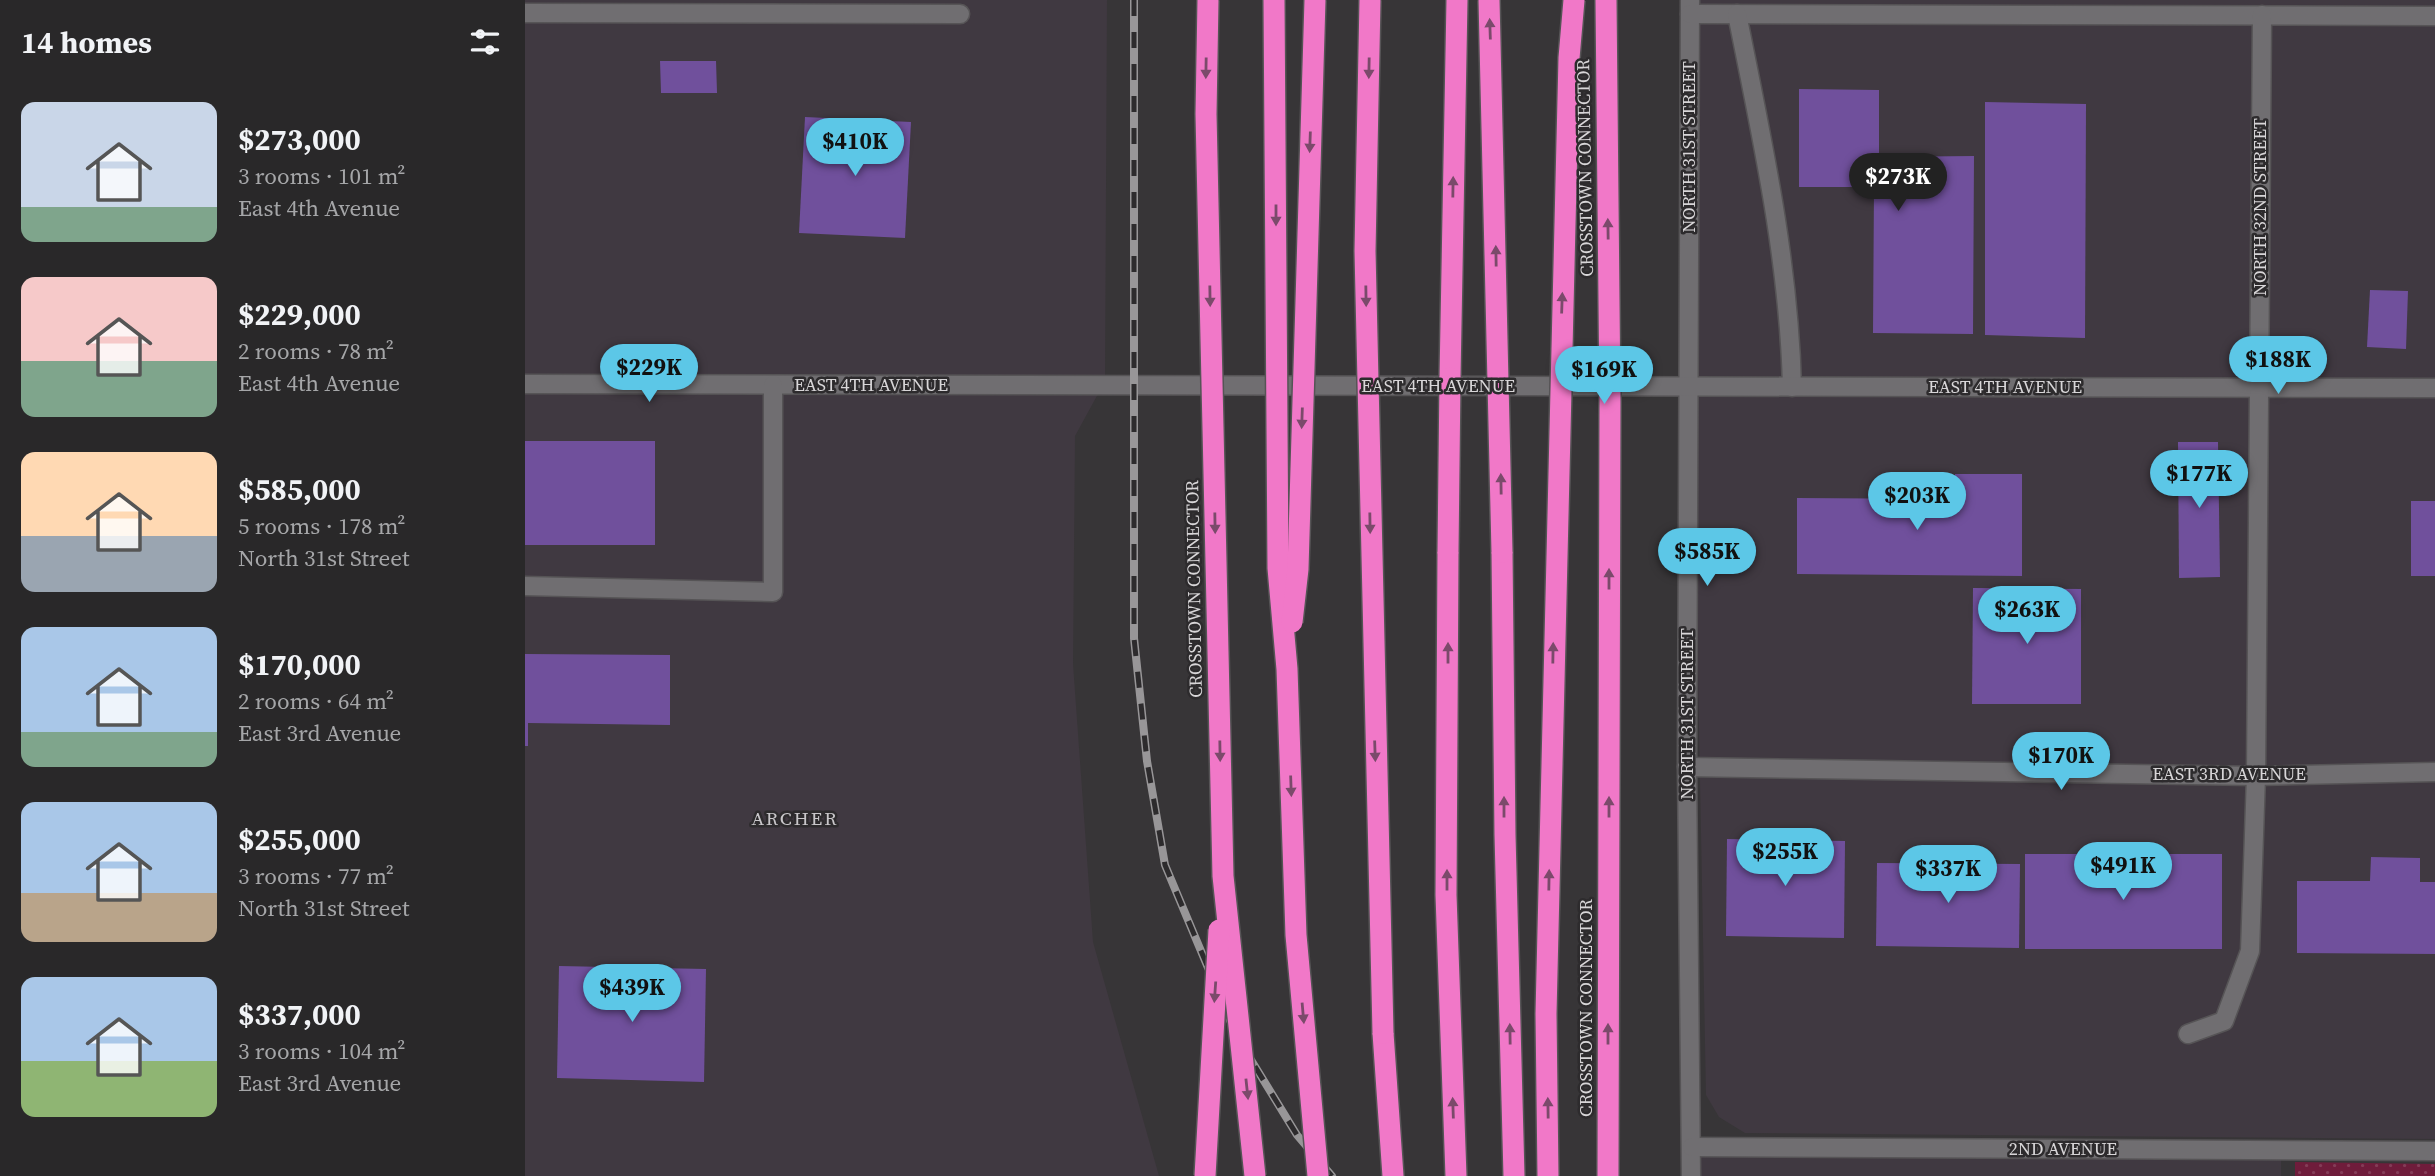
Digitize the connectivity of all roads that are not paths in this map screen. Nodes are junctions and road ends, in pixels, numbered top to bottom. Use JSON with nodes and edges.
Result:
{"nodes":[{"id":1,"x":1208,"y":0,"type":"edge"},
{"id":2,"x":1274,"y":0,"type":"edge"},
{"id":3,"x":1315,"y":0,"type":"edge"},
{"id":4,"x":1370,"y":0,"type":"edge"},
{"id":5,"x":1457,"y":0,"type":"edge"},
{"id":6,"x":1489,"y":0,"type":"edge"},
{"id":7,"x":1574,"y":0,"type":"edge"},
{"id":8,"x":1606,"y":0,"type":"edge"},
{"id":9,"x":1690,"y":7,"type":"edge"},
{"id":10,"x":525,"y":13,"type":"edge"},
{"id":11,"x":960,"y":15,"type":"dead end"},
{"id":12,"x":1737,"y":15,"type":"junction"},
{"id":13,"x":2262,"y":16,"type":"junction"},
{"id":14,"x":2435,"y":16,"type":"edge"},
{"id":15,"x":525,"y":384,"type":"edge"},
{"id":16,"x":773,"y":385,"type":"junction"},
{"id":17,"x":1688,"y":387,"type":"junction"},
{"id":18,"x":1792,"y":387,"type":"junction"},
{"id":19,"x":2259,"y":388,"type":"junction"},
{"id":20,"x":2435,"y":388,"type":"edge"},
{"id":21,"x":525,"y":586,"type":"edge"},
{"id":22,"x":1287,"y":669,"type":"junction"},
{"id":23,"x":1687,"y":767,"type":"junction"},
{"id":24,"x":2435,"y":772,"type":"edge"},
{"id":25,"x":2256,"y":776,"type":"junction"},
{"id":26,"x":1223,"y":876,"type":"junction"},
{"id":27,"x":2189,"y":1034,"type":"dead end"},
{"id":28,"x":1692,"y":1147,"type":"junction"},
{"id":29,"x":2435,"y":1151,"type":"edge"},
{"id":30,"x":1205,"y":1176,"type":"edge"},
{"id":31,"x":1255,"y":1176,"type":"edge"},
{"id":32,"x":1318,"y":1176,"type":"edge"},
{"id":33,"x":1393,"y":1176,"type":"edge"},
{"id":34,"x":1456,"y":1176,"type":"edge"},
{"id":35,"x":1514,"y":1176,"type":"edge"},
{"id":36,"x":1548,"y":1176,"type":"edge"},
{"id":37,"x":1608,"y":1176,"type":"edge"},
{"id":38,"x":1691,"y":1176,"type":"edge"}],
"edges":[{"from":1,"to":26,"type":"highway","name":"CROSSTOWN CONNECTOR","one_way":true,"bridge":true},
{"from":2,"to":22,"type":"highway","one_way":true,"bridge":true},
{"from":3,"to":22,"type":"highway","one_way":true,"bridge":true},
{"from":4,"to":33,"type":"highway","one_way":true,"bridge":true},
{"from":34,"to":5,"type":"highway","one_way":true,"bridge":true},
{"from":35,"to":6,"type":"highway","one_way":true,"bridge":true},
{"from":36,"to":7,"type":"highway","one_way":true,"bridge":true},
{"from":37,"to":8,"type":"highway","name":"CROSSTOWN CONNECTOR","one_way":true,"bridge":true},
{"from":9,"to":12,"type":"street"},
{"from":9,"to":17,"type":"street","name":"NORTH 31ST STREET"},
{"from":10,"to":11,"type":"street"},
{"from":12,"to":13,"type":"street"},
{"from":12,"to":18,"type":"street"},
{"from":13,"to":14,"type":"street"},
{"from":13,"to":19,"type":"street","name":"NORTH 32ND STREET"},
{"from":15,"to":16,"type":"street","name":"EAST 4TH AVENUE"},
{"from":16,"to":17,"type":"street","name":"EAST 4TH AVENUE"},
{"from":16,"to":21,"type":"street"},
{"from":17,"to":18,"type":"street","name":"EAST 4TH AVENUE"},
{"from":17,"to":23,"type":"street","name":"NORTH 31ST STREET"},
{"from":18,"to":19,"type":"street","name":"EAST 4TH AVENUE"},
{"from":19,"to":20,"type":"street","name":"EAST 4TH AVENUE"},
{"from":19,"to":25,"type":"street","name":"NORTH 32ND STREET"},
{"from":22,"to":32,"type":"highway","one_way":true,"bridge":true},
{"from":23,"to":25,"type":"street","name":"EAST 3RD AVENUE"},
{"from":23,"to":28,"type":"street","name":"NORTH 31ST STREET"},
{"from":24,"to":25,"type":"street","name":"EAST 3RD AVENUE"},
{"from":25,"to":27,"type":"street","name":"NORTH 32ND STREET"},
{"from":26,"to":30,"type":"highway","one_way":true,"bridge":true},
{"from":26,"to":31,"type":"highway","name":"CROSSTOWN CONNECTOR","one_way":true,"bridge":true},
{"from":28,"to":29,"type":"street","name":"2ND AVENUE"},
{"from":28,"to":38,"type":"street","name":"NORTH 31ST STREET"}]}
